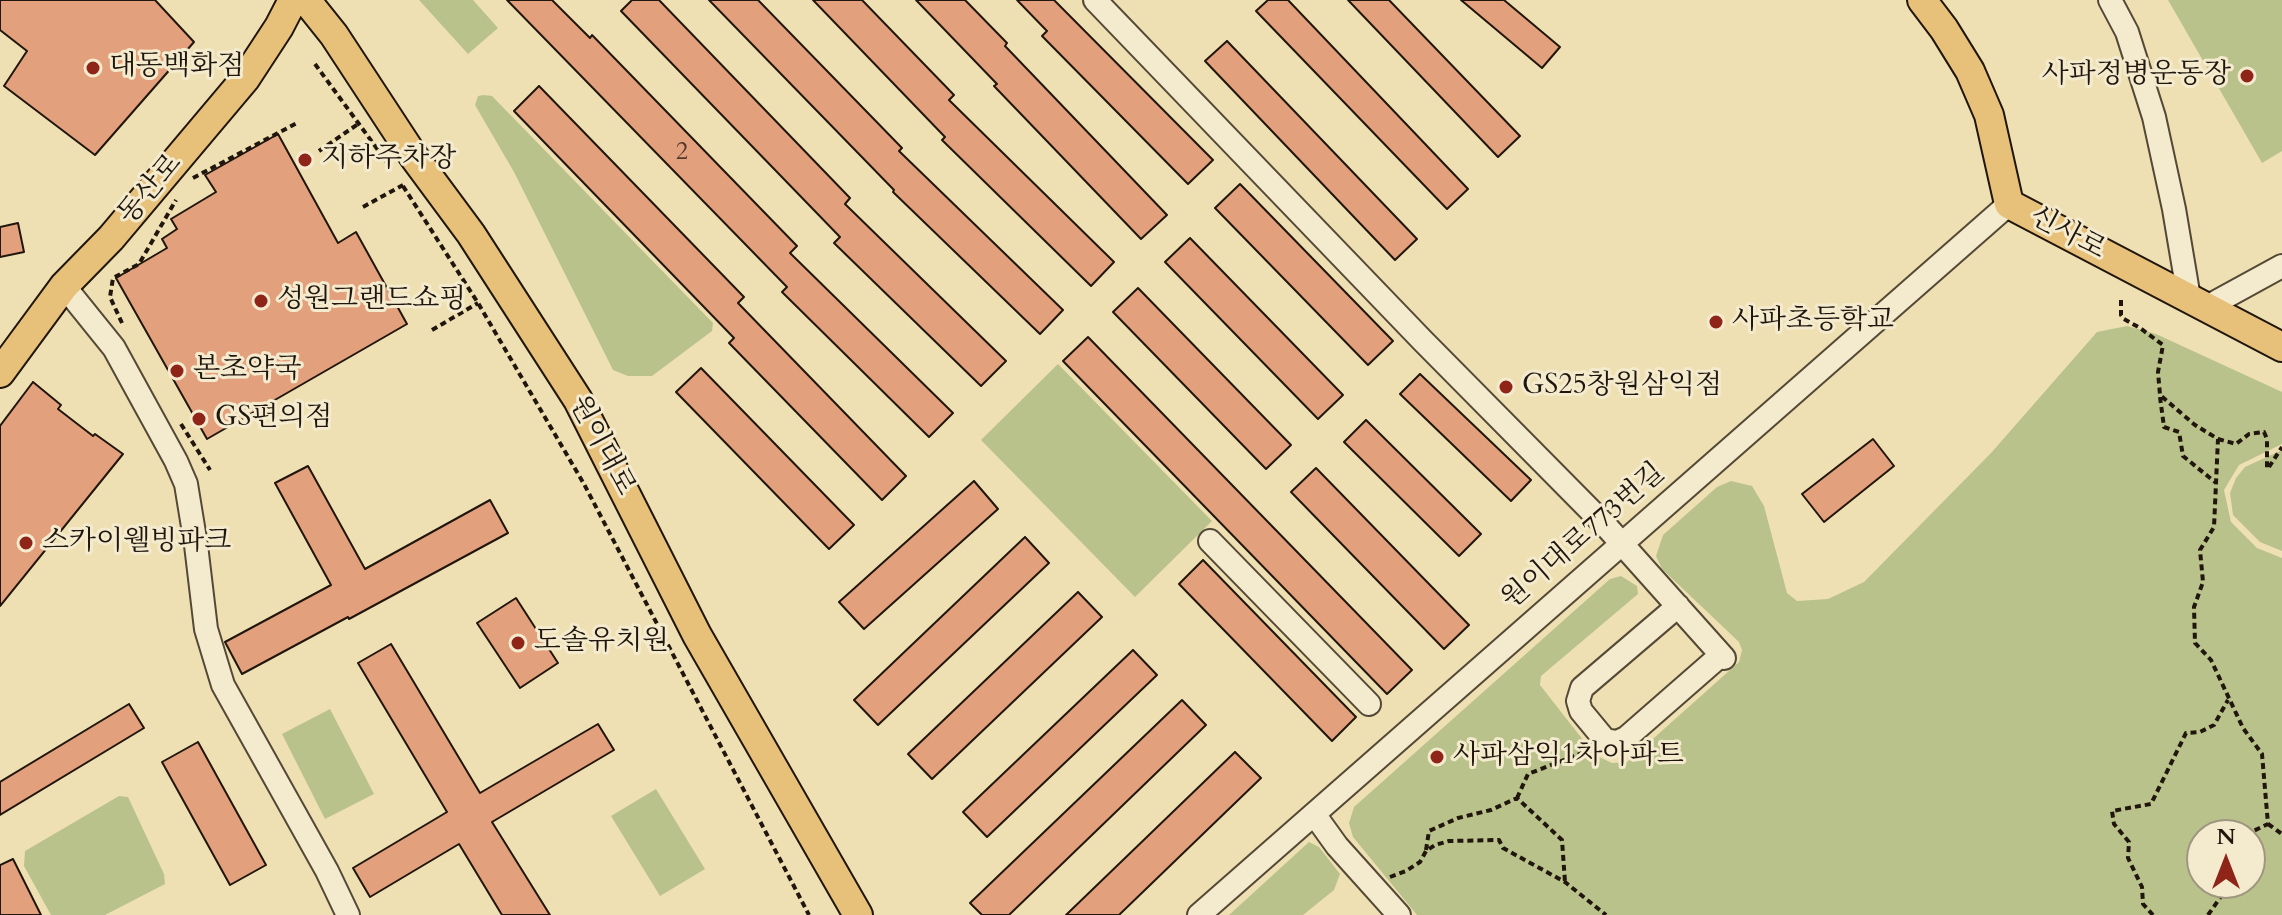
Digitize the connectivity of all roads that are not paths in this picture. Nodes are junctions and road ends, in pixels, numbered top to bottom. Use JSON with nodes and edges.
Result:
{"nodes":[{"id":1,"x":293,"y":0,"type":"edge"},
{"id":2,"x":306,"y":0,"type":"edge"},
{"id":3,"x":1095,"y":0,"type":"edge"},
{"id":4,"x":1922,"y":0,"type":"edge"},
{"id":5,"x":2110,"y":0,"type":"edge"},
{"id":6,"x":2009,"y":204,"type":"junction"},
{"id":7,"x":2282,"y":266,"type":"edge"},
{"id":8,"x":64,"y":286,"type":"junction"},
{"id":9,"x":2198,"y":303,"type":"junction"},
{"id":10,"x":2282,"y":347,"type":"edge"},
{"id":11,"x":0,"y":373,"type":"edge"},
{"id":12,"x":1210,"y":541,"type":"dead end"},
{"id":13,"x":1622,"y":543,"type":"junction"},
{"id":14,"x":1678,"y":606,"type":"junction"},
{"id":15,"x":1369,"y":704,"type":"dead end"},
{"id":16,"x":1314,"y":814,"type":"junction"},
{"id":17,"x":348,"y":915,"type":"edge"},
{"id":18,"x":858,"y":915,"type":"edge"},
{"id":19,"x":1199,"y":915,"type":"edge"},
{"id":20,"x":1399,"y":915,"type":"edge"}],
"edges":[{"from":1,"to":8,"type":"main road","name":"동산로"},
{"from":2,"to":18,"type":"main road","name":"원이대로"},
{"from":3,"to":13,"type":"street"},
{"from":4,"to":6,"type":"main road","name":"신사로"},
{"from":5,"to":9,"type":"street"},
{"from":6,"to":9,"type":"main road","name":"신사로"},
{"from":6,"to":13,"type":"street","name":"원이대로773번길"},
{"from":7,"to":9,"type":"street"},
{"from":8,"to":11,"type":"main road","name":"동산로"},
{"from":8,"to":17,"type":"street"},
{"from":9,"to":10,"type":"main road","name":"신사로"},
{"from":12,"to":15,"type":"street"},
{"from":13,"to":14,"type":"street"},
{"from":13,"to":16,"type":"street","name":"원이대로773번길"},
{"from":14,"to":14,"type":"street"},
{"from":16,"to":19,"type":"street","name":"원이대로773번길"},
{"from":16,"to":20,"type":"street"}]}
